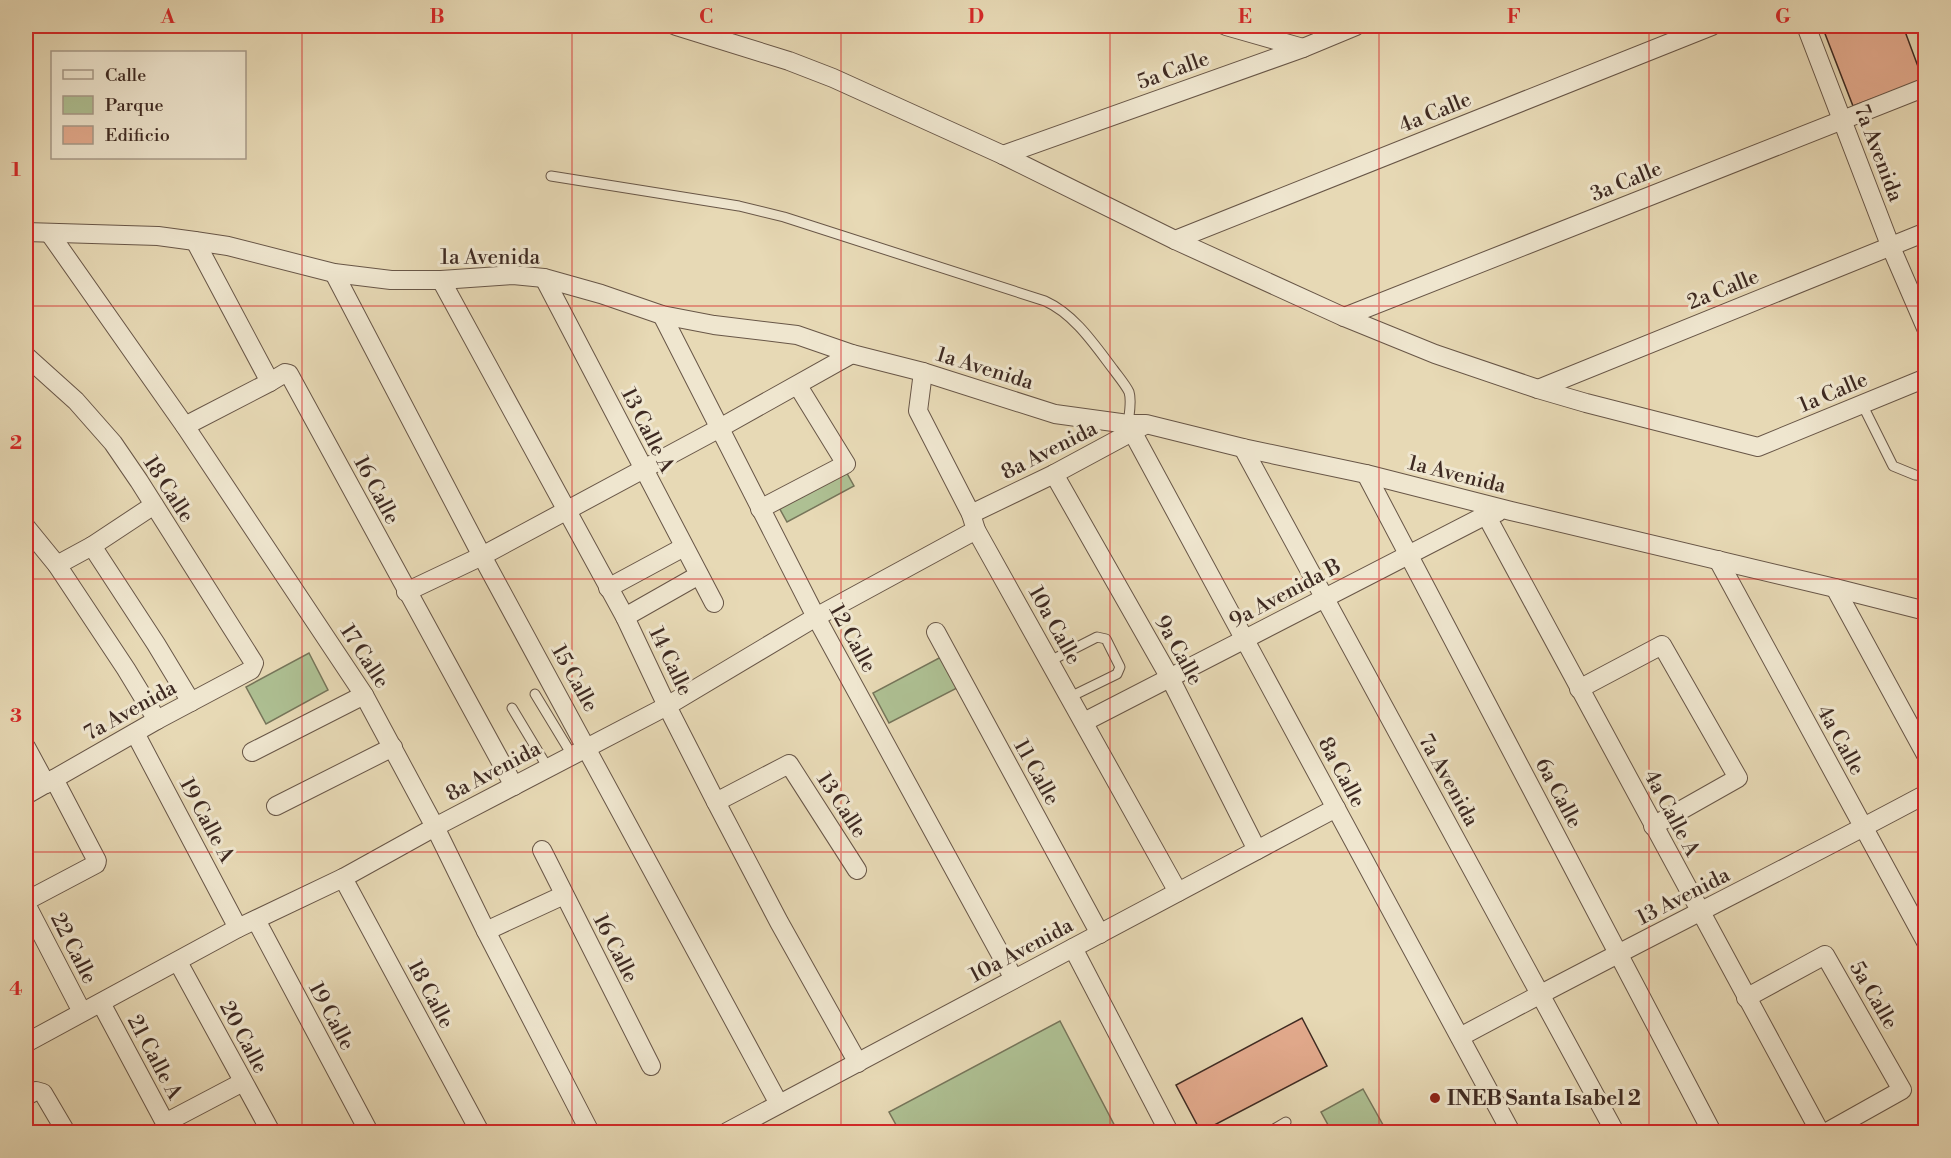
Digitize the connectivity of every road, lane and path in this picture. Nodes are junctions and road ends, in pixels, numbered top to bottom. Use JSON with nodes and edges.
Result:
{"nodes":[{"id":1,"x":675,"y":26,"type":"edge"},
{"id":2,"x":1226,"y":26,"type":"edge"},
{"id":3,"x":1356,"y":26,"type":"edge"},
{"id":4,"x":1712,"y":26,"type":"edge"},
{"id":5,"x":1806,"y":26,"type":"edge"},
{"id":6,"x":1303,"y":48,"type":"junction"},
{"id":7,"x":1926,"y":87,"type":"edge"},
{"id":8,"x":1841,"y":119,"type":"junction"},
{"id":9,"x":1003,"y":155,"type":"junction"},
{"id":10,"x":551,"y":176,"type":"dead end"},
{"id":11,"x":26,"y":232,"type":"edge"},
{"id":12,"x":1926,"y":232,"type":"edge"},
{"id":13,"x":50,"y":234,"type":"junction"},
{"id":14,"x":1175,"y":240,"type":"junction"},
{"id":15,"x":195,"y":241,"type":"junction"},
{"id":16,"x":1890,"y":245,"type":"junction"},
{"id":17,"x":334,"y":273,"type":"junction"},
{"id":18,"x":544,"y":278,"type":"junction"},
{"id":19,"x":441,"y":280,"type":"junction"},
{"id":20,"x":662,"y":315,"type":"junction"},
{"id":21,"x":1344,"y":317,"type":"junction"},
{"id":22,"x":1926,"y":328,"type":"edge"},
{"id":23,"x":852,"y":354,"type":"junction"},
{"id":24,"x":26,"y":356,"type":"edge"},
{"id":25,"x":922,"y":372,"type":"junction"},
{"id":26,"x":1926,"y":378,"type":"edge"},
{"id":27,"x":270,"y":382,"type":"junction"},
{"id":28,"x":798,"y":386,"type":"junction"},
{"id":29,"x":1538,"y":389,"type":"junction"},
{"id":30,"x":1862,"y":404,"type":"junction"},
{"id":31,"x":185,"y":426,"type":"junction"},
{"id":32,"x":1136,"y":427,"type":"junction"},
{"id":33,"x":718,"y":429,"type":"junction"},
{"id":34,"x":1243,"y":448,"type":"junction"},
{"id":35,"x":643,"y":470,"type":"junction"},
{"id":36,"x":1054,"y":474,"type":"junction"},
{"id":37,"x":1366,"y":474,"type":"junction"},
{"id":38,"x":1926,"y":476,"type":"edge"},
{"id":39,"x":154,"y":505,"type":"junction"},
{"id":40,"x":567,"y":509,"type":"junction"},
{"id":41,"x":760,"y":509,"type":"junction"},
{"id":42,"x":1510,"y":511,"type":"junction"},
{"id":43,"x":1486,"y":515,"type":"junction"},
{"id":44,"x":974,"y":522,"type":"junction"},
{"id":45,"x":26,"y":527,"type":"edge"},
{"id":46,"x":92,"y":546,"type":"junction"},
{"id":47,"x":684,"y":547,"type":"junction"},
{"id":48,"x":1407,"y":554,"type":"junction"},
{"id":49,"x":482,"y":556,"type":"junction"},
{"id":50,"x":1718,"y":560,"type":"junction"},
{"id":51,"x":57,"y":565,"type":"junction"},
{"id":52,"x":699,"y":575,"type":"junction"},
{"id":53,"x":608,"y":588,"type":"junction"},
{"id":54,"x":1835,"y":588,"type":"junction"},
{"id":55,"x":406,"y":592,"type":"junction"},
{"id":56,"x":1324,"y":598,"type":"junction"},
{"id":57,"x":714,"y":603,"type":"dead end"},
{"id":58,"x":1926,"y":611,"type":"edge"},
{"id":59,"x":816,"y":616,"type":"junction"},
{"id":60,"x":625,"y":617,"type":"junction"},
{"id":61,"x":936,"y":632,"type":"dead end"},
{"id":62,"x":1245,"y":639,"type":"junction"},
{"id":63,"x":1050,"y":661,"type":"junction"},
{"id":64,"x":254,"y":663,"type":"joint"},
{"id":65,"x":1170,"y":678,"type":"junction"},
{"id":66,"x":1580,"y":689,"type":"junction"},
{"id":67,"x":535,"y":694,"type":"dead end"},
{"id":68,"x":364,"y":695,"type":"junction"},
{"id":69,"x":1070,"y":697,"type":"junction"},
{"id":70,"x":191,"y":702,"type":"junction"},
{"id":71,"x":667,"y":706,"type":"junction"},
{"id":72,"x":512,"y":708,"type":"dead end"},
{"id":73,"x":157,"y":720,"type":"junction"},
{"id":74,"x":1084,"y":722,"type":"junction"},
{"id":75,"x":135,"y":733,"type":"junction"},
{"id":76,"x":26,"y":747,"type":"edge"},
{"id":77,"x":393,"y":747,"type":"junction"},
{"id":78,"x":579,"y":751,"type":"junction"},
{"id":79,"x":252,"y":752,"type":"dead end"},
{"id":80,"x":1926,"y":755,"type":"edge"},
{"id":81,"x":548,"y":768,"type":"junction"},
{"id":82,"x":50,"y":782,"type":"junction"},
{"id":83,"x":514,"y":786,"type":"junction"},
{"id":84,"x":1926,"y":794,"type":"edge"},
{"id":85,"x":26,"y":795,"type":"edge"},
{"id":86,"x":716,"y":802,"type":"junction"},
{"id":87,"x":276,"y":806,"type":"dead end"},
{"id":88,"x":1336,"y":808,"type":"junction"},
{"id":89,"x":1653,"y":826,"type":"junction"},
{"id":90,"x":435,"y":827,"type":"junction"},
{"id":91,"x":1863,"y":827,"type":"junction"},
{"id":92,"x":542,"y":850,"type":"dead end"},
{"id":93,"x":1257,"y":850,"type":"junction"},
{"id":94,"x":856,"y":870,"type":"dead end"},
{"id":95,"x":343,"y":878,"type":"junction"},
{"id":96,"x":1178,"y":892,"type":"junction"},
{"id":97,"x":564,"y":895,"type":"junction"},
{"id":98,"x":26,"y":903,"type":"edge"},
{"id":99,"x":1700,"y":913,"type":"junction"},
{"id":100,"x":256,"y":920,"type":"junction"},
{"id":101,"x":238,"y":928,"type":"junction"},
{"id":102,"x":486,"y":931,"type":"junction"},
{"id":103,"x":1100,"y":934,"type":"junction"},
{"id":104,"x":1926,"y":942,"type":"edge"},
{"id":105,"x":1073,"y":948,"type":"junction"},
{"id":106,"x":1617,"y":954,"type":"junction"},
{"id":107,"x":178,"y":962,"type":"junction"},
{"id":108,"x":1014,"y":979,"type":"junction"},
{"id":109,"x":1540,"y":994,"type":"junction"},
{"id":110,"x":1746,"y":998,"type":"junction"},
{"id":111,"x":101,"y":1004,"type":"junction"},
{"id":112,"x":82,"y":1012,"type":"junction"},
{"id":113,"x":1460,"y":1037,"type":"junction"},
{"id":114,"x":26,"y":1043,"type":"edge"},
{"id":115,"x":858,"y":1063,"type":"junction"},
{"id":116,"x":651,"y":1066,"type":"dead end"},
{"id":117,"x":243,"y":1082,"type":"junction"},
{"id":118,"x":26,"y":1096,"type":"edge"},
{"id":119,"x":779,"y":1104,"type":"junction"},
{"id":120,"x":1286,"y":1122,"type":"dead end"},
{"id":121,"x":167,"y":1128,"type":"edge"},
{"id":122,"x":66,"y":1132,"type":"edge"},
{"id":123,"x":271,"y":1132,"type":"edge"},
{"id":124,"x":369,"y":1132,"type":"edge"},
{"id":125,"x":480,"y":1132,"type":"edge"},
{"id":126,"x":590,"y":1132,"type":"edge"},
{"id":127,"x":727,"y":1132,"type":"edge"},
{"id":128,"x":1170,"y":1132,"type":"edge"},
{"id":129,"x":1269,"y":1132,"type":"edge"},
{"id":130,"x":1511,"y":1132,"type":"edge"},
{"id":131,"x":1615,"y":1132,"type":"edge"},
{"id":132,"x":1712,"y":1132,"type":"edge"},
{"id":133,"x":1820,"y":1132,"type":"edge"},
{"id":134,"x":1827,"y":1132,"type":"edge"}],
"edges":[{"from":1,"to":9,"type":"street"},
{"from":2,"to":6,"type":"street"},
{"from":3,"to":6,"type":"street","name":"5a Calle"},
{"from":4,"to":14,"type":"street","name":"4a Calle"},
{"from":5,"to":8,"type":"street","name":"7a Avenida"},
{"from":6,"to":9,"type":"street","name":"5a Calle"},
{"from":7,"to":8,"type":"street","name":"3a Calle"},
{"from":8,"to":16,"type":"street","name":"7a Avenida"},
{"from":8,"to":21,"type":"street","name":"3a Calle"},
{"from":9,"to":14,"type":"street"},
{"from":10,"to":32,"type":"lane"},
{"from":11,"to":13,"type":"street","name":"1a Avenida"},
{"from":12,"to":16,"type":"street","name":"2a Calle"},
{"from":13,"to":15,"type":"street","name":"1a Avenida"},
{"from":13,"to":31,"type":"street","name":"17 Calle"},
{"from":14,"to":21,"type":"street"},
{"from":15,"to":17,"type":"street","name":"1a Avenida"},
{"from":15,"to":27,"type":"street"},
{"from":16,"to":22,"type":"street","name":"7a Avenida"},
{"from":16,"to":29,"type":"street","name":"2a Calle"},
{"from":17,"to":19,"type":"street","name":"1a Avenida"},
{"from":17,"to":49,"type":"street","name":"15 Calle"},
{"from":18,"to":19,"type":"street","name":"1a Avenida"},
{"from":18,"to":20,"type":"street","name":"1a Avenida"},
{"from":18,"to":35,"type":"street","name":"13 Calle A"},
{"from":19,"to":40,"type":"street","name":"14 Calle"},
{"from":20,"to":23,"type":"street","name":"1a Avenida"},
{"from":20,"to":33,"type":"street","name":"12 Calle"},
{"from":21,"to":29,"type":"street"},
{"from":23,"to":25,"type":"street","name":"1a Avenida"},
{"from":23,"to":28,"type":"street"},
{"from":24,"to":39,"type":"street","name":"18 Calle"},
{"from":25,"to":32,"type":"street","name":"1a Avenida"},
{"from":25,"to":44,"type":"street","name":"10a Calle"},
{"from":26,"to":30,"type":"street","name":"1a Calle"},
{"from":27,"to":31,"type":"street"},
{"from":27,"to":55,"type":"street","name":"16 Calle"},
{"from":28,"to":33,"type":"street"},
{"from":28,"to":41,"type":"street"},
{"from":29,"to":30,"type":"street","name":"1a Calle"},
{"from":30,"to":38,"type":"lane"},
{"from":31,"to":68,"type":"street","name":"17 Calle"},
{"from":32,"to":34,"type":"street","name":"1a Avenida"},
{"from":32,"to":36,"type":"street","name":"8a Avenida"},
{"from":32,"to":62,"type":"street","name":"8a Calle"},
{"from":33,"to":35,"type":"street"},
{"from":33,"to":41,"type":"street","name":"12 Calle"},
{"from":34,"to":37,"type":"street","name":"1a Avenida"},
{"from":34,"to":56,"type":"street","name":"7a Avenida"},
{"from":35,"to":40,"type":"street"},
{"from":35,"to":47,"type":"street","name":"13 Calle A"},
{"from":36,"to":44,"type":"street","name":"8a Avenida"},
{"from":36,"to":65,"type":"street","name":"9a Calle"},
{"from":37,"to":42,"type":"street","name":"1a Avenida"},
{"from":37,"to":48,"type":"street","name":"6a Calle"},
{"from":39,"to":46,"type":"street"},
{"from":39,"to":64,"type":"street","name":"18 Calle"},
{"from":40,"to":49,"type":"street"},
{"from":40,"to":53,"type":"street","name":"14 Calle"},
{"from":41,"to":59,"type":"street","name":"12 Calle"},
{"from":42,"to":43,"type":"street","name":"9a Avenida B"},
{"from":42,"to":50,"type":"street","name":"1a Avenida"},
{"from":43,"to":48,"type":"street","name":"9a Avenida B"},
{"from":43,"to":66,"type":"street","name":"4a Calle A"},
{"from":44,"to":59,"type":"street","name":"8a Avenida"},
{"from":44,"to":63,"type":"street","name":"10a Calle"},
{"from":45,"to":51,"type":"street"},
{"from":46,"to":51,"type":"street"},
{"from":46,"to":70,"type":"street"},
{"from":47,"to":52,"type":"street","name":"13 Calle A"},
{"from":47,"to":53,"type":"street"},
{"from":48,"to":56,"type":"street","name":"9a Avenida B"},
{"from":48,"to":106,"type":"street","name":"6a Calle"},
{"from":49,"to":55,"type":"street"},
{"from":49,"to":78,"type":"street","name":"15 Calle"},
{"from":50,"to":54,"type":"street","name":"1a Avenida"},
{"from":50,"to":91,"type":"street","name":"4a Calle"},
{"from":51,"to":73,"type":"street"},
{"from":52,"to":57,"type":"street","name":"13 Calle A"},
{"from":52,"to":60,"type":"street"},
{"from":53,"to":60,"type":"street","name":"14 Calle"},
{"from":54,"to":58,"type":"street","name":"1a Avenida"},
{"from":54,"to":80,"type":"street"},
{"from":55,"to":83,"type":"street","name":"16 Calle"},
{"from":56,"to":62,"type":"street","name":"9a Avenida B"},
{"from":56,"to":109,"type":"street","name":"7a Avenida"},
{"from":59,"to":71,"type":"street","name":"8a Avenida"},
{"from":59,"to":108,"type":"street","name":"12 Calle"},
{"from":60,"to":71,"type":"street","name":"14 Calle"},
{"from":61,"to":103,"type":"street","name":"11 Calle"},
{"from":62,"to":65,"type":"street","name":"9a Avenida B"},
{"from":62,"to":88,"type":"street","name":"8a Calle"},
{"from":63,"to":69,"type":"street","name":"10a Calle"},
{"from":63,"to":69,"type":"lane"},
{"from":64,"to":70,"type":"street","name":"7a Avenida"},
{"from":65,"to":74,"type":"street","name":"9a Avenida B"},
{"from":65,"to":93,"type":"street","name":"9a Calle"},
{"from":66,"to":89,"type":"street","name":"4a Calle A"},
{"from":66,"to":89,"type":"street"},
{"from":67,"to":78,"type":"lane"},
{"from":68,"to":77,"type":"street","name":"17 Calle"},
{"from":68,"to":79,"type":"street"},
{"from":69,"to":74,"type":"street","name":"10a Calle"},
{"from":70,"to":73,"type":"street","name":"7a Avenida"},
{"from":71,"to":78,"type":"street","name":"8a Avenida"},
{"from":71,"to":86,"type":"street","name":"14 Calle"},
{"from":72,"to":81,"type":"lane"},
{"from":73,"to":75,"type":"street","name":"7a Avenida"},
{"from":74,"to":96,"type":"street","name":"10a Calle"},
{"from":75,"to":82,"type":"street","name":"7a Avenida"},
{"from":75,"to":101,"type":"street","name":"19 Calle A"},
{"from":76,"to":82,"type":"street"},
{"from":77,"to":87,"type":"street"},
{"from":77,"to":90,"type":"street","name":"17 Calle"},
{"from":78,"to":81,"type":"street","name":"8a Avenida"},
{"from":78,"to":119,"type":"street","name":"15 Calle"},
{"from":81,"to":83,"type":"street","name":"8a Avenida"},
{"from":82,"to":85,"type":"street","name":"7a Avenida"},
{"from":82,"to":98,"type":"street"},
{"from":83,"to":90,"type":"street","name":"8a Avenida"},
{"from":84,"to":91,"type":"street","name":"13 Avenida"},
{"from":86,"to":94,"type":"street","name":"13 Calle"},
{"from":86,"to":115,"type":"street","name":"14 Calle"},
{"from":88,"to":93,"type":"street","name":"10a Avenida"},
{"from":88,"to":113,"type":"street","name":"8a Calle"},
{"from":89,"to":99,"type":"street","name":"4a Calle A"},
{"from":90,"to":95,"type":"street","name":"8a Avenida"},
{"from":90,"to":102,"type":"street","name":"17 Calle"},
{"from":91,"to":99,"type":"street","name":"13 Avenida"},
{"from":91,"to":104,"type":"street","name":"4a Calle"},
{"from":92,"to":97,"type":"street","name":"16 Calle"},
{"from":93,"to":96,"type":"street","name":"10a Avenida"},
{"from":95,"to":100,"type":"street","name":"8a Avenida"},
{"from":95,"to":125,"type":"street","name":"18 Calle"},
{"from":96,"to":103,"type":"street","name":"10a Avenida"},
{"from":97,"to":102,"type":"street"},
{"from":97,"to":116,"type":"street","name":"16 Calle"},
{"from":98,"to":112,"type":"street","name":"22 Calle"},
{"from":99,"to":106,"type":"street","name":"13 Avenida"},
{"from":99,"to":110,"type":"street","name":"4a Calle A"},
{"from":100,"to":101,"type":"street","name":"8a Avenida"},
{"from":100,"to":124,"type":"street","name":"19 Calle"},
{"from":101,"to":107,"type":"street","name":"8a Avenida"},
{"from":102,"to":126,"type":"street","name":"17 Calle"},
{"from":103,"to":105,"type":"street","name":"10a Avenida"},
{"from":105,"to":108,"type":"street","name":"10a Avenida"},
{"from":105,"to":128,"type":"street"},
{"from":106,"to":109,"type":"street","name":"13 Avenida"},
{"from":106,"to":132,"type":"street","name":"6a Calle"},
{"from":107,"to":111,"type":"street","name":"8a Avenida"},
{"from":107,"to":117,"type":"street","name":"20 Calle"},
{"from":108,"to":115,"type":"street","name":"10a Avenida"},
{"from":109,"to":113,"type":"street","name":"13 Avenida"},
{"from":109,"to":131,"type":"street","name":"7a Avenida"},
{"from":110,"to":133,"type":"street","name":"4a Calle A"},
{"from":110,"to":134,"type":"street","name":"5a Calle"},
{"from":111,"to":112,"type":"street","name":"8a Avenida"},
{"from":111,"to":121,"type":"street","name":"21 Calle A"},
{"from":112,"to":114,"type":"street","name":"8a Avenida"},
{"from":113,"to":130,"type":"street","name":"8a Calle"},
{"from":115,"to":119,"type":"street","name":"10a Avenida"},
{"from":117,"to":121,"type":"street"},
{"from":117,"to":123,"type":"street","name":"20 Calle"},
{"from":118,"to":122,"type":"street"},
{"from":119,"to":127,"type":"street","name":"10a Avenida"},
{"from":120,"to":129,"type":"lane"}]}
